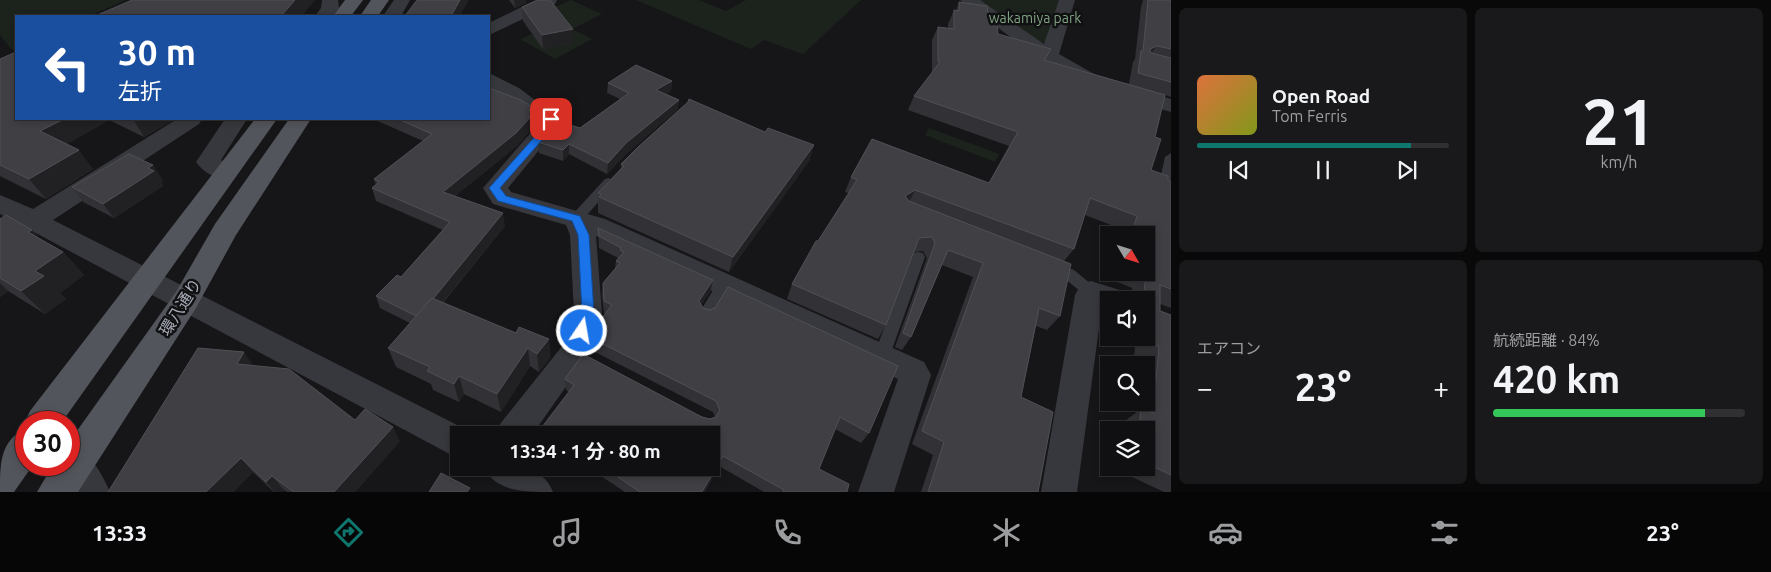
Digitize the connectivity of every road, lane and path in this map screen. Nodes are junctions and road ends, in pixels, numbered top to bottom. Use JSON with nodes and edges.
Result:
{"nodes":[{"id":1,"x":330,"y":0,"type":"edge"},
{"id":2,"x":354,"y":0,"type":"edge"},
{"id":3,"x":380,"y":0,"type":"edge"},
{"id":4,"x":402,"y":0,"type":"edge"},
{"id":5,"x":549,"y":0,"type":"edge"},
{"id":6,"x":968,"y":0,"type":"edge"},
{"id":7,"x":1067,"y":0,"type":"edge"},
{"id":8,"x":325,"y":15,"type":"edge"},
{"id":9,"x":343,"y":15,"type":"edge"},
{"id":10,"x":370,"y":15,"type":"edge"},
{"id":11,"x":393,"y":15,"type":"edge"},
{"id":12,"x":490,"y":30,"type":"edge"},
{"id":13,"x":1049,"y":55,"type":"junction"},
{"id":14,"x":490,"y":80,"type":"edge"},
{"id":15,"x":1171,"y":106,"type":"edge"},
{"id":16,"x":189,"y":120,"type":"edge"},
{"id":17,"x":235,"y":120,"type":"edge"},
{"id":18,"x":265,"y":120,"type":"edge"},
{"id":19,"x":299,"y":120,"type":"edge"},
{"id":20,"x":1171,"y":157,"type":"edge"},
{"id":21,"x":619,"y":172,"type":"edge"},
{"id":22,"x":226,"y":173,"type":"junction"},
{"id":23,"x":1163,"y":194,"type":"edge"},
{"id":24,"x":0,"y":203,"type":"edge"},
{"id":25,"x":576,"y":219,"type":"junction"},
{"id":26,"x":34,"y":222,"type":"junction"},
{"id":27,"x":0,"y":242,"type":"edge"},
{"id":28,"x":918,"y":257,"type":"edge"},
{"id":29,"x":1042,"y":263,"type":"edge"},
{"id":30,"x":147,"y":279,"type":"junction"},
{"id":31,"x":725,"y":283,"type":"junction"},
{"id":32,"x":1100,"y":293,"type":"edge"},
{"id":33,"x":1100,"y":296,"type":"edge"},
{"id":34,"x":186,"y":300,"type":"junction"},
{"id":35,"x":706,"y":314,"type":"edge"},
{"id":36,"x":882,"y":355,"type":"junction"},
{"id":37,"x":50,"y":411,"type":"edge"},
{"id":38,"x":520,"y":426,"type":"edge"},
{"id":39,"x":450,"y":438,"type":"edge"},
{"id":40,"x":15,"y":460,"type":"edge"},
{"id":41,"x":0,"y":481,"type":"edge"},
{"id":42,"x":74,"y":483,"type":"edge"},
{"id":43,"x":876,"y":492,"type":"edge"},
{"id":44,"x":1059,"y":492,"type":"edge"}],
"edges":[{"from":1,"to":8,"type":"street"},
{"from":2,"to":9,"type":"main road"},
{"from":3,"to":10,"type":"main road"},
{"from":4,"to":11,"type":"street"},
{"from":5,"to":12,"type":"street"},
{"from":6,"to":13,"type":"street"},
{"from":7,"to":13,"type":"street"},
{"from":13,"to":15,"type":"street"},
{"from":14,"to":25,"type":"street"},
{"from":16,"to":26,"type":"street"},
{"from":17,"to":22,"type":"street"},
{"from":18,"to":22,"type":"main road"},
{"from":19,"to":34,"type":"main road","name":"環八通り"},
{"from":20,"to":23,"type":"lane"},
{"from":21,"to":25,"type":"lane"},
{"from":22,"to":30,"type":"main road"},
{"from":24,"to":26,"type":"street"},
{"from":25,"to":31,"type":"street"},
{"from":25,"to":38,"type":"street"},
{"from":26,"to":27,"type":"street"},
{"from":26,"to":30,"type":"street"},
{"from":28,"to":36,"type":"lane"},
{"from":29,"to":32,"type":"lane"},
{"from":30,"to":34,"type":"street"},
{"from":30,"to":37,"type":"main road"},
{"from":31,"to":35,"type":"lane"},
{"from":31,"to":36,"type":"street"},
{"from":33,"to":44,"type":"street"},
{"from":34,"to":39,"type":"street"},
{"from":34,"to":42,"type":"main road","name":"環八通り"},
{"from":36,"to":43,"type":"street"},
{"from":40,"to":41,"type":"main road"}]}
